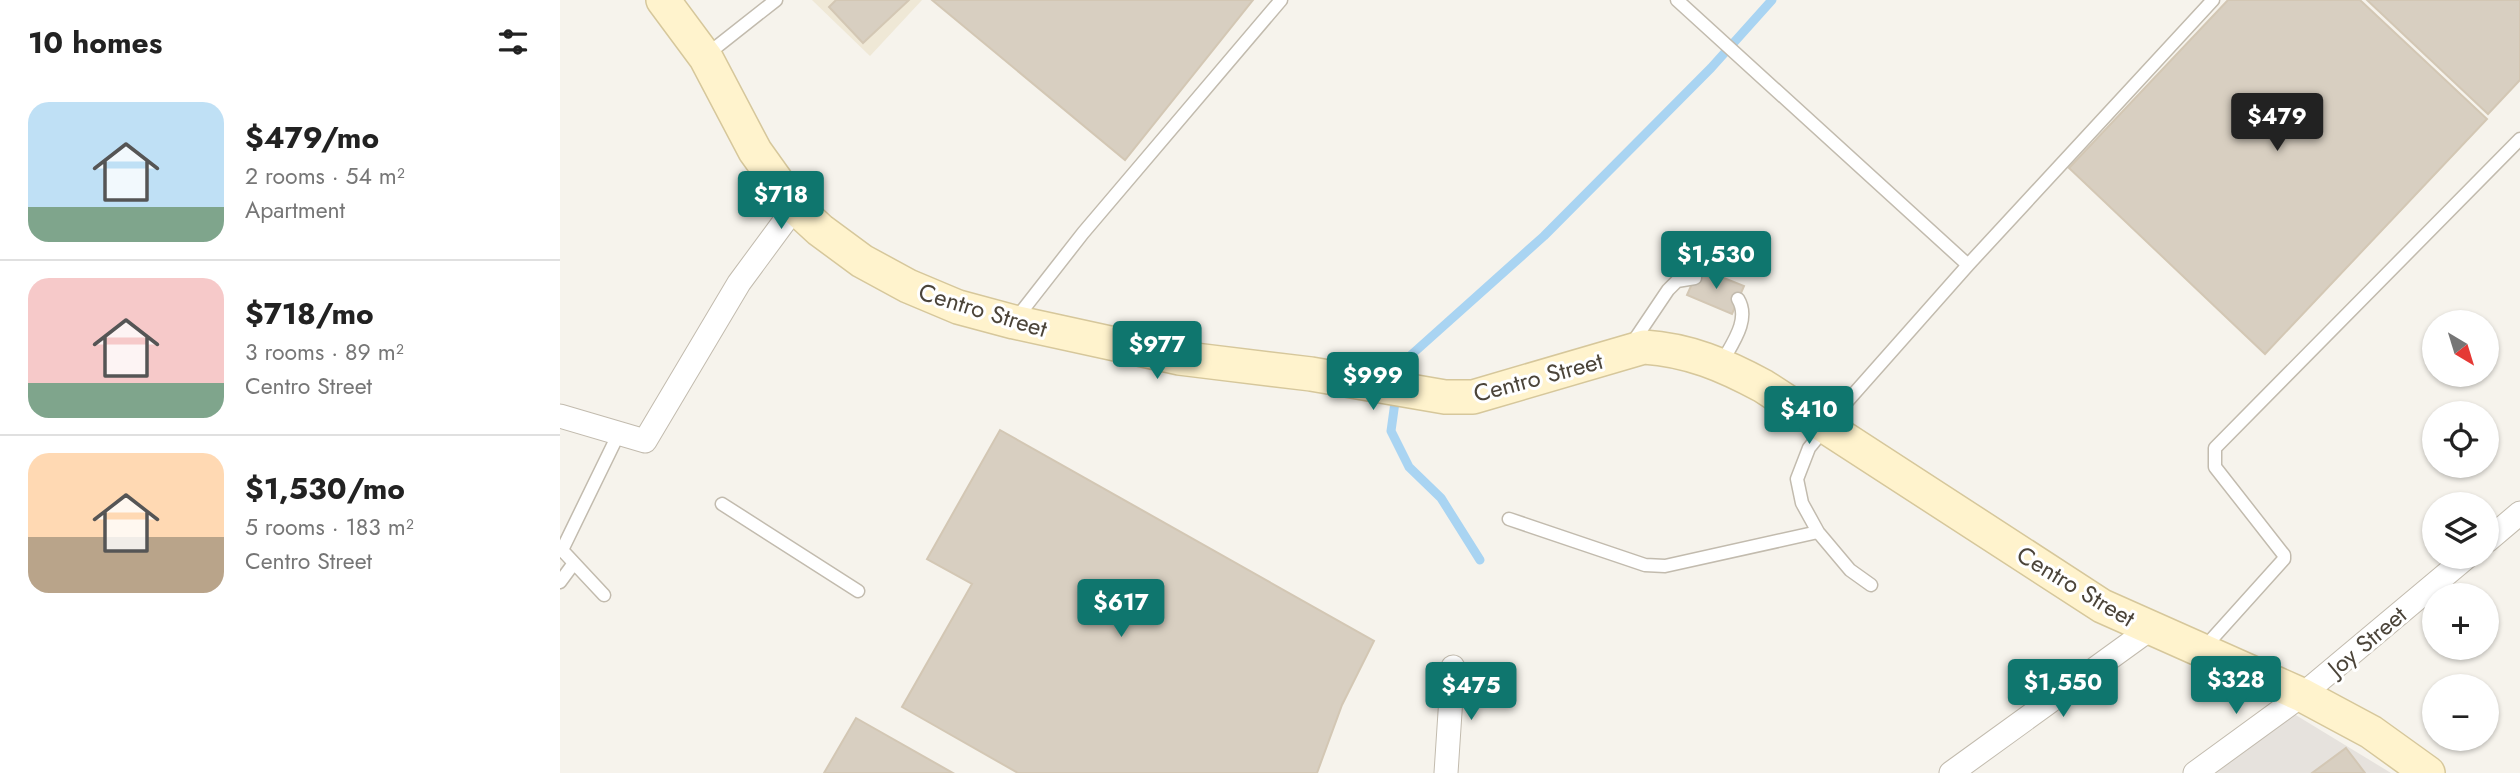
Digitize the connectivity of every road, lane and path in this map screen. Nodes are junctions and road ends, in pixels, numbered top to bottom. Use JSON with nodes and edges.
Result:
{"nodes":[{"id":1,"x":663,"y":0,"type":"edge"},
{"id":2,"x":776,"y":0,"type":"edge"},
{"id":3,"x":1281,"y":0,"type":"edge"},
{"id":4,"x":1677,"y":0,"type":"edge"},
{"id":5,"x":2213,"y":0,"type":"edge"},
{"id":6,"x":704,"y":56,"type":"junction"},
{"id":7,"x":2520,"y":139,"type":"edge"},
{"id":8,"x":794,"y":206,"type":"junction"},
{"id":9,"x":1968,"y":265,"type":"junction"},
{"id":10,"x":1695,"y":278,"type":"dead end"},
{"id":11,"x":1738,"y":299,"type":"dead end"},
{"id":12,"x":1014,"y":322,"type":"junction"},
{"id":13,"x":1626,"y":353,"type":"junction"},
{"id":14,"x":1721,"y":364,"type":"junction"},
{"id":15,"x":560,"y":416,"type":"edge"},
{"id":16,"x":1826,"y":425,"type":"junction"},
{"id":17,"x":619,"y":433,"type":"junction"},
{"id":18,"x":722,"y":504,"type":"dead end"},
{"id":19,"x":2520,"y":513,"type":"edge"},
{"id":20,"x":1509,"y":519,"type":"dead end"},
{"id":21,"x":2499,"y":531,"type":"edge"},
{"id":22,"x":1818,"y":532,"type":"junction"},
{"id":23,"x":574,"y":563,"type":"junction"},
{"id":24,"x":2452,"y":569,"type":"edge"},
{"id":25,"x":560,"y":582,"type":"edge"},
{"id":26,"x":1871,"y":585,"type":"dead end"},
{"id":27,"x":858,"y":591,"type":"dead end"},
{"id":28,"x":604,"y":595,"type":"dead end"},
{"id":29,"x":2150,"y":629,"type":"junction"},
{"id":30,"x":2201,"y":652,"type":"junction"},
{"id":31,"x":1453,"y":667,"type":"dead end"},
{"id":32,"x":2302,"y":695,"type":"junction"},
{"id":33,"x":1446,"y":773,"type":"edge"},
{"id":34,"x":1951,"y":773,"type":"edge"},
{"id":35,"x":2195,"y":773,"type":"edge"},
{"id":36,"x":2428,"y":773,"type":"edge"}],
"edges":[{"from":1,"to":6,"type":"main road","name":"Centro Street"},
{"from":2,"to":6,"type":"lane"},
{"from":3,"to":12,"type":"lane"},
{"from":4,"to":9,"type":"lane"},
{"from":5,"to":9,"type":"lane"},
{"from":6,"to":8,"type":"main road","name":"Centro Street"},
{"from":7,"to":30,"type":"lane"},
{"from":8,"to":12,"type":"main road","name":"Centro Street"},
{"from":8,"to":17,"type":"street"},
{"from":9,"to":16,"type":"lane"},
{"from":10,"to":13,"type":"lane"},
{"from":11,"to":14,"type":"lane"},
{"from":12,"to":13,"type":"main road","name":"Centro Street"},
{"from":13,"to":14,"type":"main road","name":"Centro Street"},
{"from":14,"to":16,"type":"main road","name":"Centro Street"},
{"from":15,"to":17,"type":"street"},
{"from":16,"to":22,"type":"lane"},
{"from":16,"to":29,"type":"main road","name":"Centro Street"},
{"from":17,"to":23,"type":"lane"},
{"from":18,"to":27,"type":"lane"},
{"from":19,"to":21,"type":"street"},
{"from":20,"to":22,"type":"lane"},
{"from":22,"to":26,"type":"lane"},
{"from":23,"to":25,"type":"lane"},
{"from":23,"to":28,"type":"lane"},
{"from":24,"to":32,"type":"street","name":"Joy Street"},
{"from":29,"to":30,"type":"main road","name":"Centro Street"},
{"from":29,"to":34,"type":"street"},
{"from":30,"to":32,"type":"main road","name":"Centro Street"},
{"from":31,"to":33,"type":"street"},
{"from":32,"to":35,"type":"street","name":"Joy Street"},
{"from":32,"to":36,"type":"main road","name":"Centro Street"}]}
